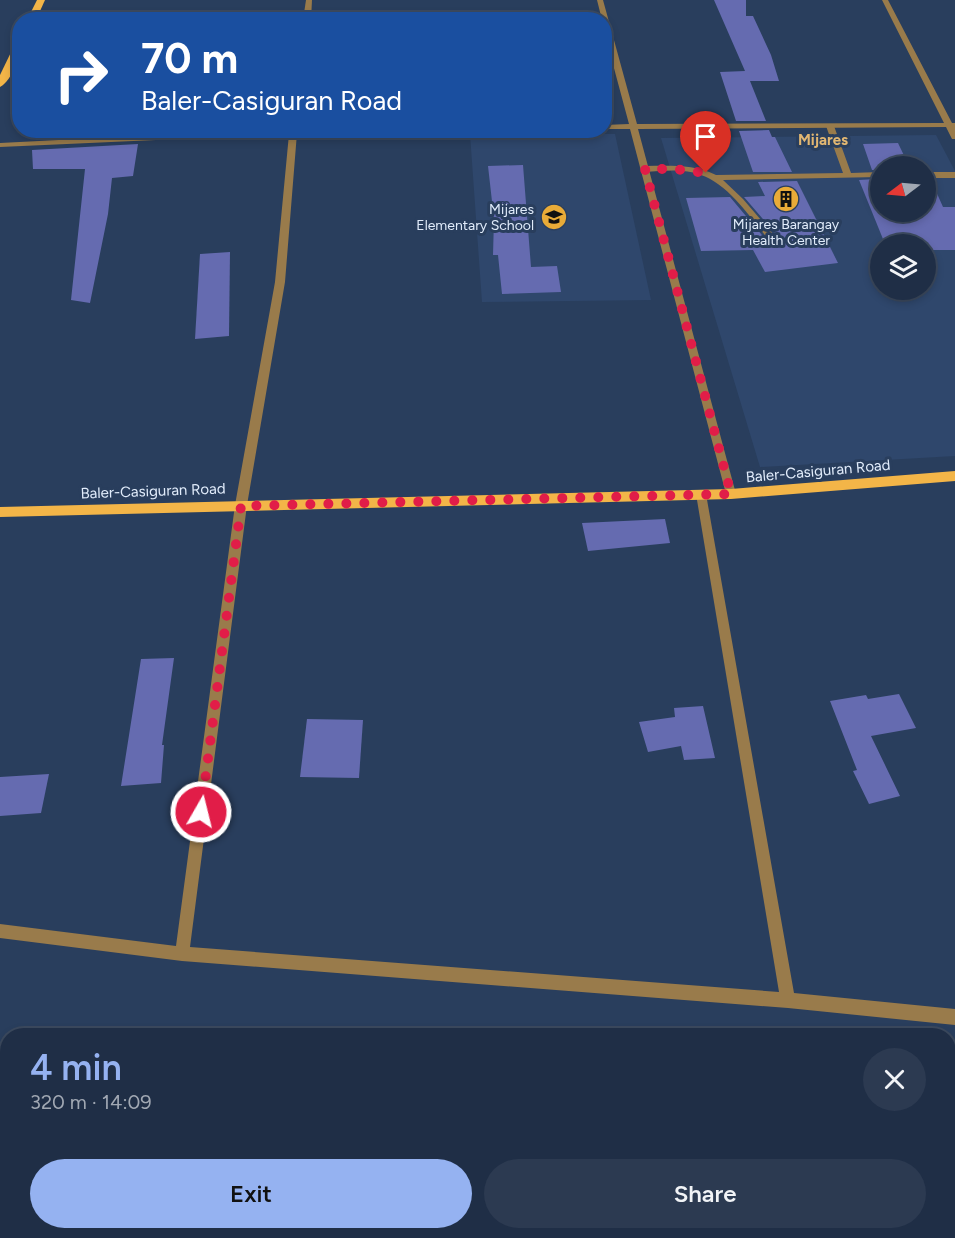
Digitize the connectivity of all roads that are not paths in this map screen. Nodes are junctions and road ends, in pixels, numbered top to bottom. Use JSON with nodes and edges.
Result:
{"nodes":[{"id":1,"x":885,"y":0,"type":"edge"},
{"id":2,"x":612,"y":46,"type":"edge"},
{"id":3,"x":12,"y":60,"type":"edge"},
{"id":4,"x":0,"y":84,"type":"edge"},
{"id":5,"x":952,"y":125,"type":"edge"},
{"id":6,"x":830,"y":126,"type":"junction"},
{"id":7,"x":612,"y":127,"type":"edge"},
{"id":8,"x":633,"y":127,"type":"junction"},
{"id":9,"x":955,"y":137,"type":"edge"},
{"id":10,"x":146,"y":138,"type":"edge"},
{"id":11,"x":291,"y":138,"type":"edge"},
{"id":12,"x":0,"y":145,"type":"edge"},
{"id":13,"x":645,"y":169,"type":"junction"},
{"id":14,"x":848,"y":175,"type":"junction"},
{"id":15,"x":870,"y":175,"type":"edge"},
{"id":16,"x":936,"y":175,"type":"edge"},
{"id":17,"x":955,"y":175,"type":"edge"},
{"id":18,"x":712,"y":178,"type":"junction"},
{"id":19,"x":771,"y":237,"type":"dead end"},
{"id":20,"x":955,"y":476,"type":"edge"},
{"id":21,"x":701,"y":494,"type":"junction"},
{"id":22,"x":731,"y":494,"type":"junction"},
{"id":23,"x":241,"y":506,"type":"junction"},
{"id":24,"x":0,"y":512,"type":"edge"},
{"id":25,"x":0,"y":931,"type":"edge"},
{"id":26,"x":182,"y":954,"type":"junction"},
{"id":27,"x":788,"y":1000,"type":"junction"},
{"id":28,"x":955,"y":1017,"type":"edge"}],
"edges":[{"from":1,"to":5,"type":"street"},
{"from":2,"to":8,"type":"street"},
{"from":3,"to":4,"type":"main road"},
{"from":5,"to":6,"type":"street"},
{"from":5,"to":9,"type":"street"},
{"from":6,"to":8,"type":"street"},
{"from":6,"to":14,"type":"street"},
{"from":7,"to":8,"type":"street"},
{"from":8,"to":13,"type":"street"},
{"from":10,"to":12,"type":"street"},
{"from":11,"to":23,"type":"street"},
{"from":13,"to":18,"type":"street"},
{"from":13,"to":22,"type":"street"},
{"from":14,"to":15,"type":"street"},
{"from":14,"to":18,"type":"street"},
{"from":16,"to":17,"type":"street"},
{"from":18,"to":19,"type":"street"},
{"from":20,"to":22,"type":"main road","name":"Baler-Casiguran Road"},
{"from":21,"to":22,"type":"main road","name":"Baler-Casiguran Road"},
{"from":21,"to":23,"type":"main road","name":"Baler-Casiguran Road"},
{"from":21,"to":27,"type":"street"},
{"from":23,"to":24,"type":"main road","name":"Baler-Casiguran Road"},
{"from":23,"to":26,"type":"street"},
{"from":25,"to":26,"type":"street"},
{"from":26,"to":27,"type":"street"},
{"from":27,"to":28,"type":"street"}]}
